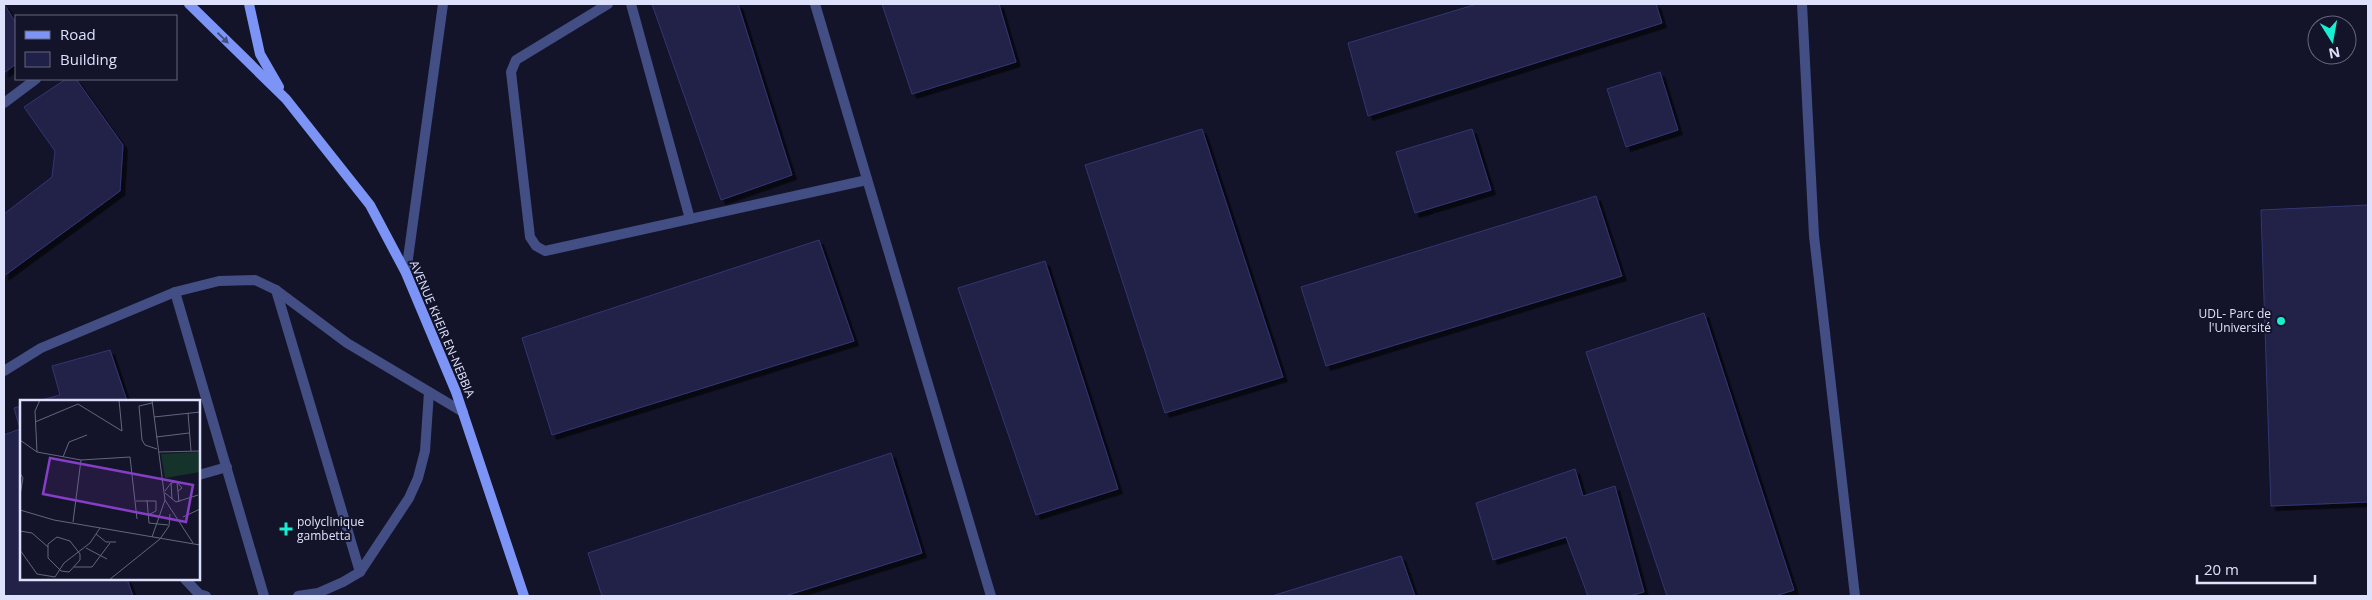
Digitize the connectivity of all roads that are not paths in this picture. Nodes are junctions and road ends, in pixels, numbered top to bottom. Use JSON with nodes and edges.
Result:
{"nodes":[{"id":1,"x":188,"y":4,"type":"edge"},
{"id":2,"x":250,"y":4,"type":"edge"},
{"id":3,"x":442,"y":4,"type":"edge"},
{"id":4,"x":608,"y":4,"type":"edge"},
{"id":5,"x":631,"y":4,"type":"edge"},
{"id":6,"x":815,"y":4,"type":"edge"},
{"id":7,"x":1802,"y":4,"type":"edge"},
{"id":8,"x":35,"y":80,"type":"edge"},
{"id":9,"x":286,"y":99,"type":"junction"},
{"id":10,"x":4,"y":103,"type":"edge"},
{"id":11,"x":867,"y":180,"type":"junction"},
{"id":12,"x":690,"y":219,"type":"junction"},
{"id":13,"x":406,"y":273,"type":"junction"},
{"id":14,"x":276,"y":290,"type":"junction"},
{"id":15,"x":175,"y":292,"type":"junction"},
{"id":16,"x":4,"y":371,"type":"edge"},
{"id":17,"x":429,"y":392,"type":"junction"},
{"id":18,"x":463,"y":412,"type":"junction"},
{"id":19,"x":227,"y":467,"type":"junction"},
{"id":20,"x":200,"y":475,"type":"edge"},
{"id":21,"x":360,"y":572,"type":"junction"},
{"id":22,"x":186,"y":580,"type":"edge"},
{"id":23,"x":206,"y":596,"type":"edge"},
{"id":24,"x":264,"y":596,"type":"edge"},
{"id":25,"x":298,"y":596,"type":"edge"},
{"id":26,"x":524,"y":596,"type":"edge"},
{"id":27,"x":992,"y":596,"type":"edge"},
{"id":28,"x":1855,"y":596,"type":"edge"}],
"edges":[{"from":1,"to":9,"type":"main road","one_way":true},
{"from":2,"to":9,"type":"main road"},
{"from":3,"to":13,"type":"lane"},
{"from":4,"to":12,"type":"lane"},
{"from":5,"to":12,"type":"lane"},
{"from":6,"to":11,"type":"lane"},
{"from":7,"to":28,"type":"lane"},
{"from":8,"to":10,"type":"lane"},
{"from":9,"to":13,"type":"main road","name":"AVENUE KHEIR EN-NEBBIA"},
{"from":11,"to":12,"type":"lane"},
{"from":11,"to":27,"type":"lane"},
{"from":13,"to":18,"type":"main road","name":"AVENUE KHEIR EN-NEBBIA"},
{"from":14,"to":15,"type":"lane"},
{"from":14,"to":17,"type":"lane"},
{"from":14,"to":21,"type":"lane"},
{"from":15,"to":16,"type":"lane"},
{"from":15,"to":19,"type":"lane"},
{"from":17,"to":18,"type":"lane"},
{"from":17,"to":21,"type":"lane"},
{"from":18,"to":26,"type":"main road","name":"AVENUE KHEIR EN-NEBBIA"},
{"from":19,"to":20,"type":"lane"},
{"from":19,"to":24,"type":"lane"},
{"from":21,"to":25,"type":"lane"},
{"from":22,"to":23,"type":"lane"}]}
